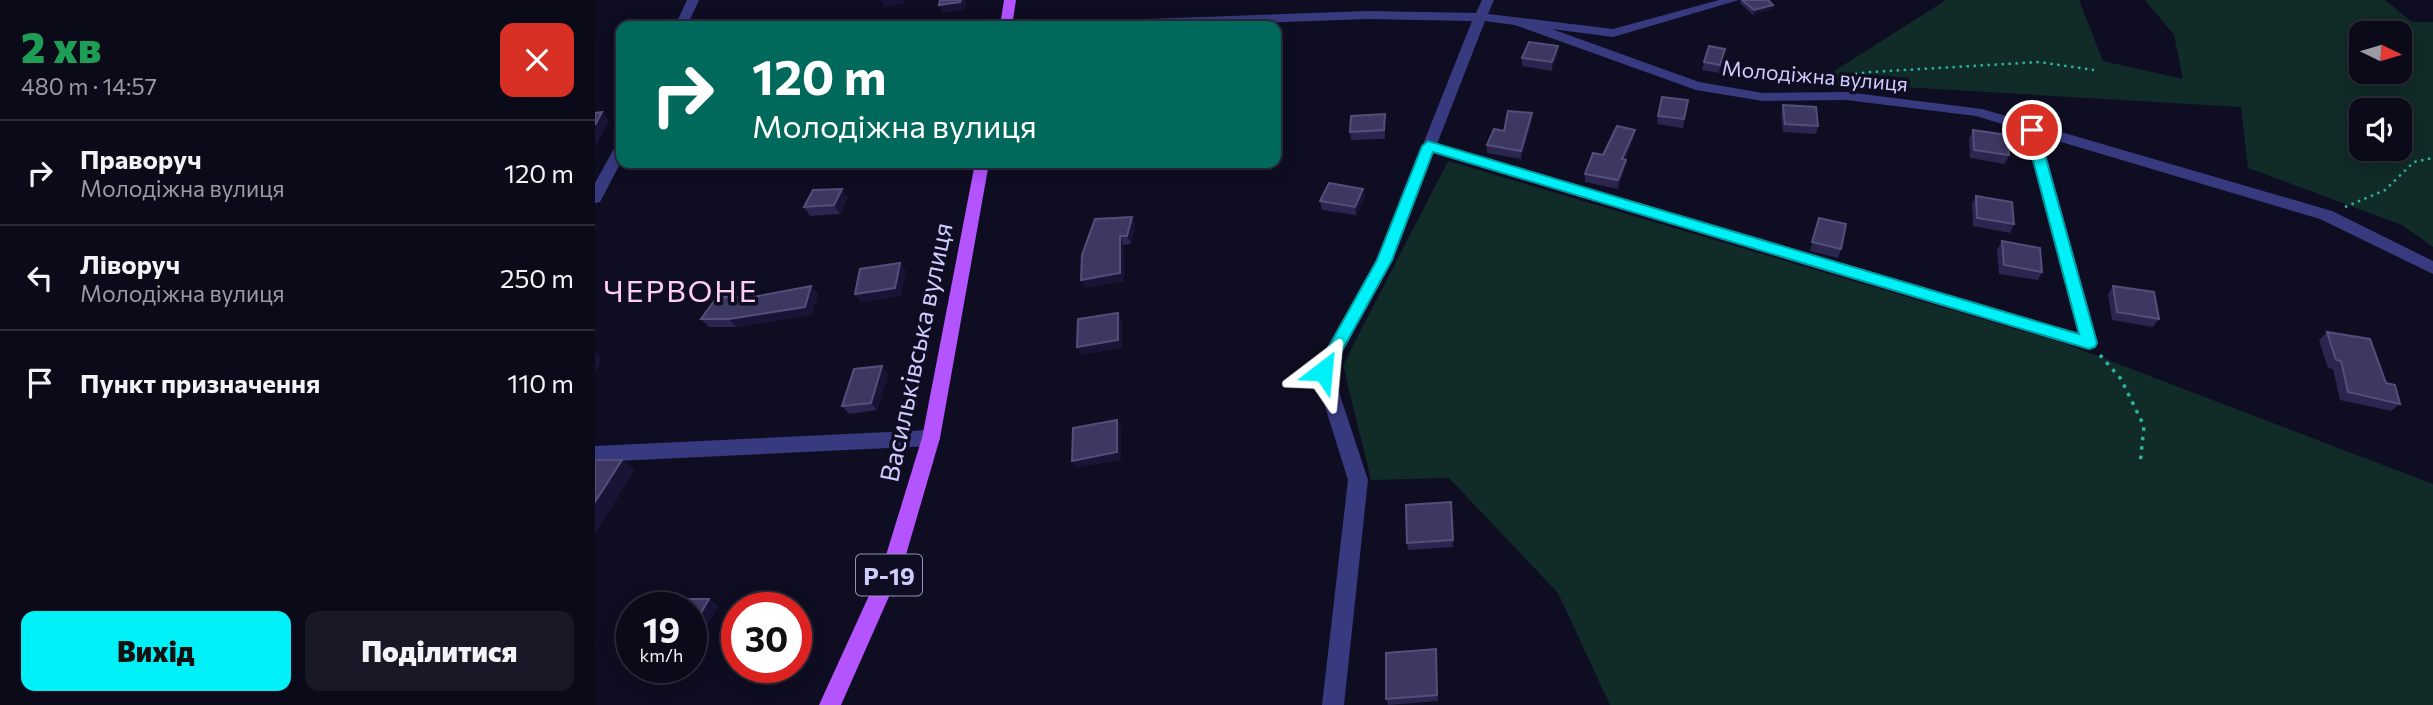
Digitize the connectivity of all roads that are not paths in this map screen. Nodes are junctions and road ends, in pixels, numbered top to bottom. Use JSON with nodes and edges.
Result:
{"nodes":[{"id":1,"x":693,"y":0,"type":"edge"},
{"id":2,"x":1010,"y":0,"type":"edge"},
{"id":3,"x":1488,"y":0,"type":"edge"},
{"id":4,"x":1733,"y":0,"type":"edge"},
{"id":5,"x":1481,"y":17,"type":"junction"},
{"id":6,"x":683,"y":21,"type":"edge"},
{"id":7,"x":1007,"y":21,"type":"edge"},
{"id":8,"x":1203,"y":21,"type":"edge"},
{"id":9,"x":1519,"y":22,"type":"junction"},
{"id":10,"x":1613,"y":33,"type":"junction"},
{"id":11,"x":1605,"y":55,"type":"junction"},
{"id":12,"x":2032,"y":130,"type":"junction"},
{"id":13,"x":1428,"y":146,"type":"junction"},
{"id":14,"x":616,"y":158,"type":"edge"},
{"id":15,"x":981,"y":168,"type":"edge"},
{"id":16,"x":595,"y":198,"type":"edge"},
{"id":17,"x":2433,"y":268,"type":"edge"},
{"id":18,"x":932,"y":438,"type":"junction"},
{"id":19,"x":595,"y":454,"type":"edge"},
{"id":20,"x":831,"y":705,"type":"edge"},
{"id":21,"x":1333,"y":705,"type":"edge"}],
"edges":[{"from":1,"to":6,"type":"street"},
{"from":2,"to":7,"type":"main road"},
{"from":3,"to":5,"type":"street"},
{"from":4,"to":10,"type":"street"},
{"from":5,"to":8,"type":"street"},
{"from":5,"to":9,"type":"street"},
{"from":5,"to":13,"type":"street"},
{"from":9,"to":10,"type":"street"},
{"from":9,"to":11,"type":"street","name":"Молодіжна вулиця"},
{"from":10,"to":11,"type":"street"},
{"from":11,"to":12,"type":"street","name":"Молодіжна вулиця"},
{"from":12,"to":13,"type":"street"},
{"from":12,"to":17,"type":"street","name":"Молодіжна вулиця"},
{"from":13,"to":21,"type":"street"},
{"from":14,"to":16,"type":"street"},
{"from":15,"to":18,"type":"main road","name":"Васильківська вулиця","number":"Р-19"},
{"from":18,"to":19,"type":"street"},
{"from":18,"to":20,"type":"main road","name":"Васильківська вулиця","number":"Р-19"}]}
